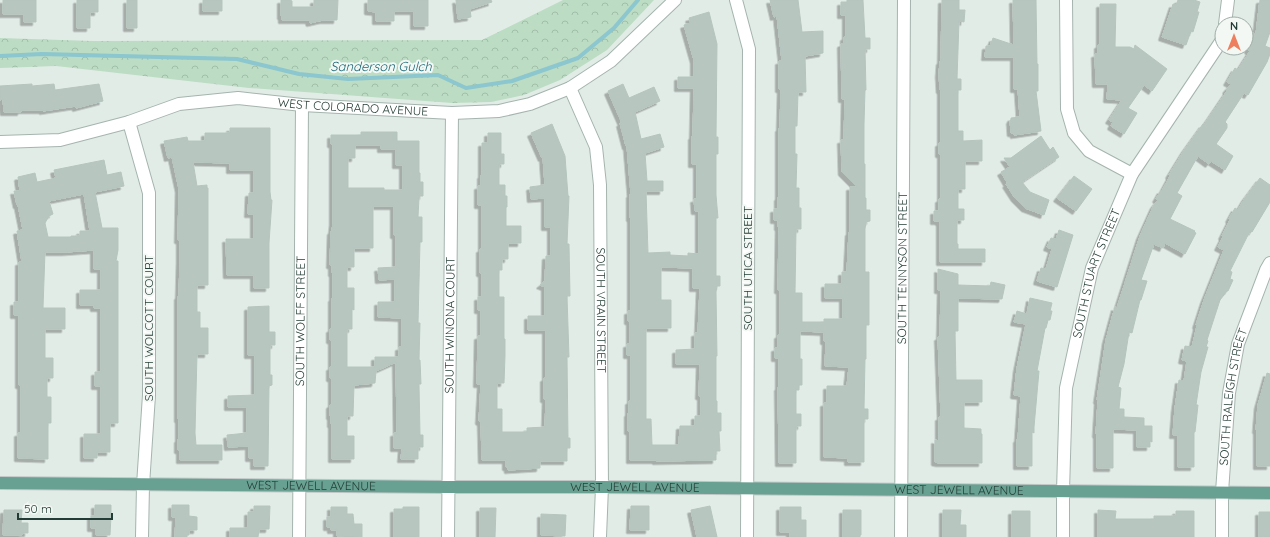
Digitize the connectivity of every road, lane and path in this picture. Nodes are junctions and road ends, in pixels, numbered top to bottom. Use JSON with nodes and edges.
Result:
{"nodes":[{"id":1,"x":675,"y":0,"type":"edge"},
{"id":2,"x":736,"y":0,"type":"edge"},
{"id":3,"x":904,"y":0,"type":"edge"},
{"id":4,"x":1066,"y":0,"type":"edge"},
{"id":5,"x":1228,"y":0,"type":"edge"},
{"id":6,"x":1226,"y":16,"type":"edge"},
{"id":7,"x":1214,"y":52,"type":"edge"},
{"id":8,"x":570,"y":88,"type":"junction"},
{"id":9,"x":302,"y":105,"type":"junction"},
{"id":10,"x":452,"y":113,"type":"junction"},
{"id":11,"x":130,"y":122,"type":"junction"},
{"id":12,"x":0,"y":142,"type":"edge"},
{"id":13,"x":1132,"y":174,"type":"junction"},
{"id":14,"x":1270,"y":263,"type":"edge"},
{"id":15,"x":0,"y":483,"type":"edge"},
{"id":16,"x":143,"y":485,"type":"junction"},
{"id":17,"x":299,"y":486,"type":"junction"},
{"id":18,"x":448,"y":487,"type":"junction"},
{"id":19,"x":602,"y":487,"type":"junction"},
{"id":20,"x":747,"y":489,"type":"junction"},
{"id":21,"x":901,"y":490,"type":"junction"},
{"id":22,"x":1063,"y":491,"type":"junction"},
{"id":23,"x":1222,"y":492,"type":"junction"},
{"id":24,"x":1270,"y":493,"type":"edge"},
{"id":25,"x":142,"y":537,"type":"edge"},
{"id":26,"x":299,"y":537,"type":"edge"},
{"id":27,"x":448,"y":537,"type":"edge"},
{"id":28,"x":600,"y":537,"type":"edge"},
{"id":29,"x":747,"y":537,"type":"edge"},
{"id":30,"x":900,"y":537,"type":"edge"},
{"id":31,"x":1063,"y":537,"type":"edge"},
{"id":32,"x":1222,"y":537,"type":"edge"}],
"edges":[{"from":1,"to":8,"type":"street","name":"WEST COLORADO AVENUE"},
{"from":2,"to":20,"type":"street","name":"SOUTH UTICA STREET"},
{"from":3,"to":21,"type":"street","name":"SOUTH TENNYSON STREET"},
{"from":4,"to":13,"type":"street"},
{"from":5,"to":6,"type":"street"},
{"from":7,"to":13,"type":"street","name":"SOUTH STUART STREET"},
{"from":8,"to":10,"type":"street","name":"WEST COLORADO AVENUE"},
{"from":8,"to":19,"type":"street","name":"SOUTH VRAIN STREET"},
{"from":9,"to":10,"type":"street","name":"WEST COLORADO AVENUE"},
{"from":9,"to":11,"type":"street","name":"WEST COLORADO AVENUE"},
{"from":9,"to":17,"type":"street","name":"SOUTH WOLFF STREET"},
{"from":10,"to":18,"type":"street","name":"SOUTH WINONA COURT"},
{"from":11,"to":12,"type":"street","name":"WEST COLORADO AVENUE"},
{"from":11,"to":16,"type":"street","name":"SOUTH WOLCOTT COURT"},
{"from":13,"to":22,"type":"street","name":"SOUTH STUART STREET"},
{"from":14,"to":23,"type":"street","name":"SOUTH RALEIGH STREET"},
{"from":15,"to":16,"type":"main road","name":"WEST JEWELL AVENUE"},
{"from":16,"to":17,"type":"main road","name":"WEST JEWELL AVENUE"},
{"from":16,"to":25,"type":"street","name":"SOUTH WOLCOTT COURT"},
{"from":17,"to":18,"type":"main road","name":"WEST JEWELL AVENUE"},
{"from":17,"to":26,"type":"street","name":"SOUTH WOLFF STREET"},
{"from":18,"to":19,"type":"main road","name":"WEST JEWELL AVENUE"},
{"from":18,"to":27,"type":"street","name":"SOUTH WINONA COURT"},
{"from":19,"to":20,"type":"main road","name":"WEST JEWELL AVENUE"},
{"from":19,"to":28,"type":"street","name":"SOUTH VRAIN STREET"},
{"from":20,"to":21,"type":"main road","name":"WEST JEWELL AVENUE"},
{"from":20,"to":29,"type":"street","name":"SOUTH UTICA STREET"},
{"from":21,"to":22,"type":"main road","name":"WEST JEWELL AVENUE"},
{"from":21,"to":30,"type":"street","name":"SOUTH TENNYSON STREET"},
{"from":22,"to":23,"type":"main road","name":"WEST JEWELL AVENUE"},
{"from":22,"to":31,"type":"street","name":"SOUTH STUART STREET"},
{"from":23,"to":24,"type":"main road","name":"WEST JEWELL AVENUE"},
{"from":23,"to":32,"type":"street","name":"SOUTH RALEIGH STREET"}]}
